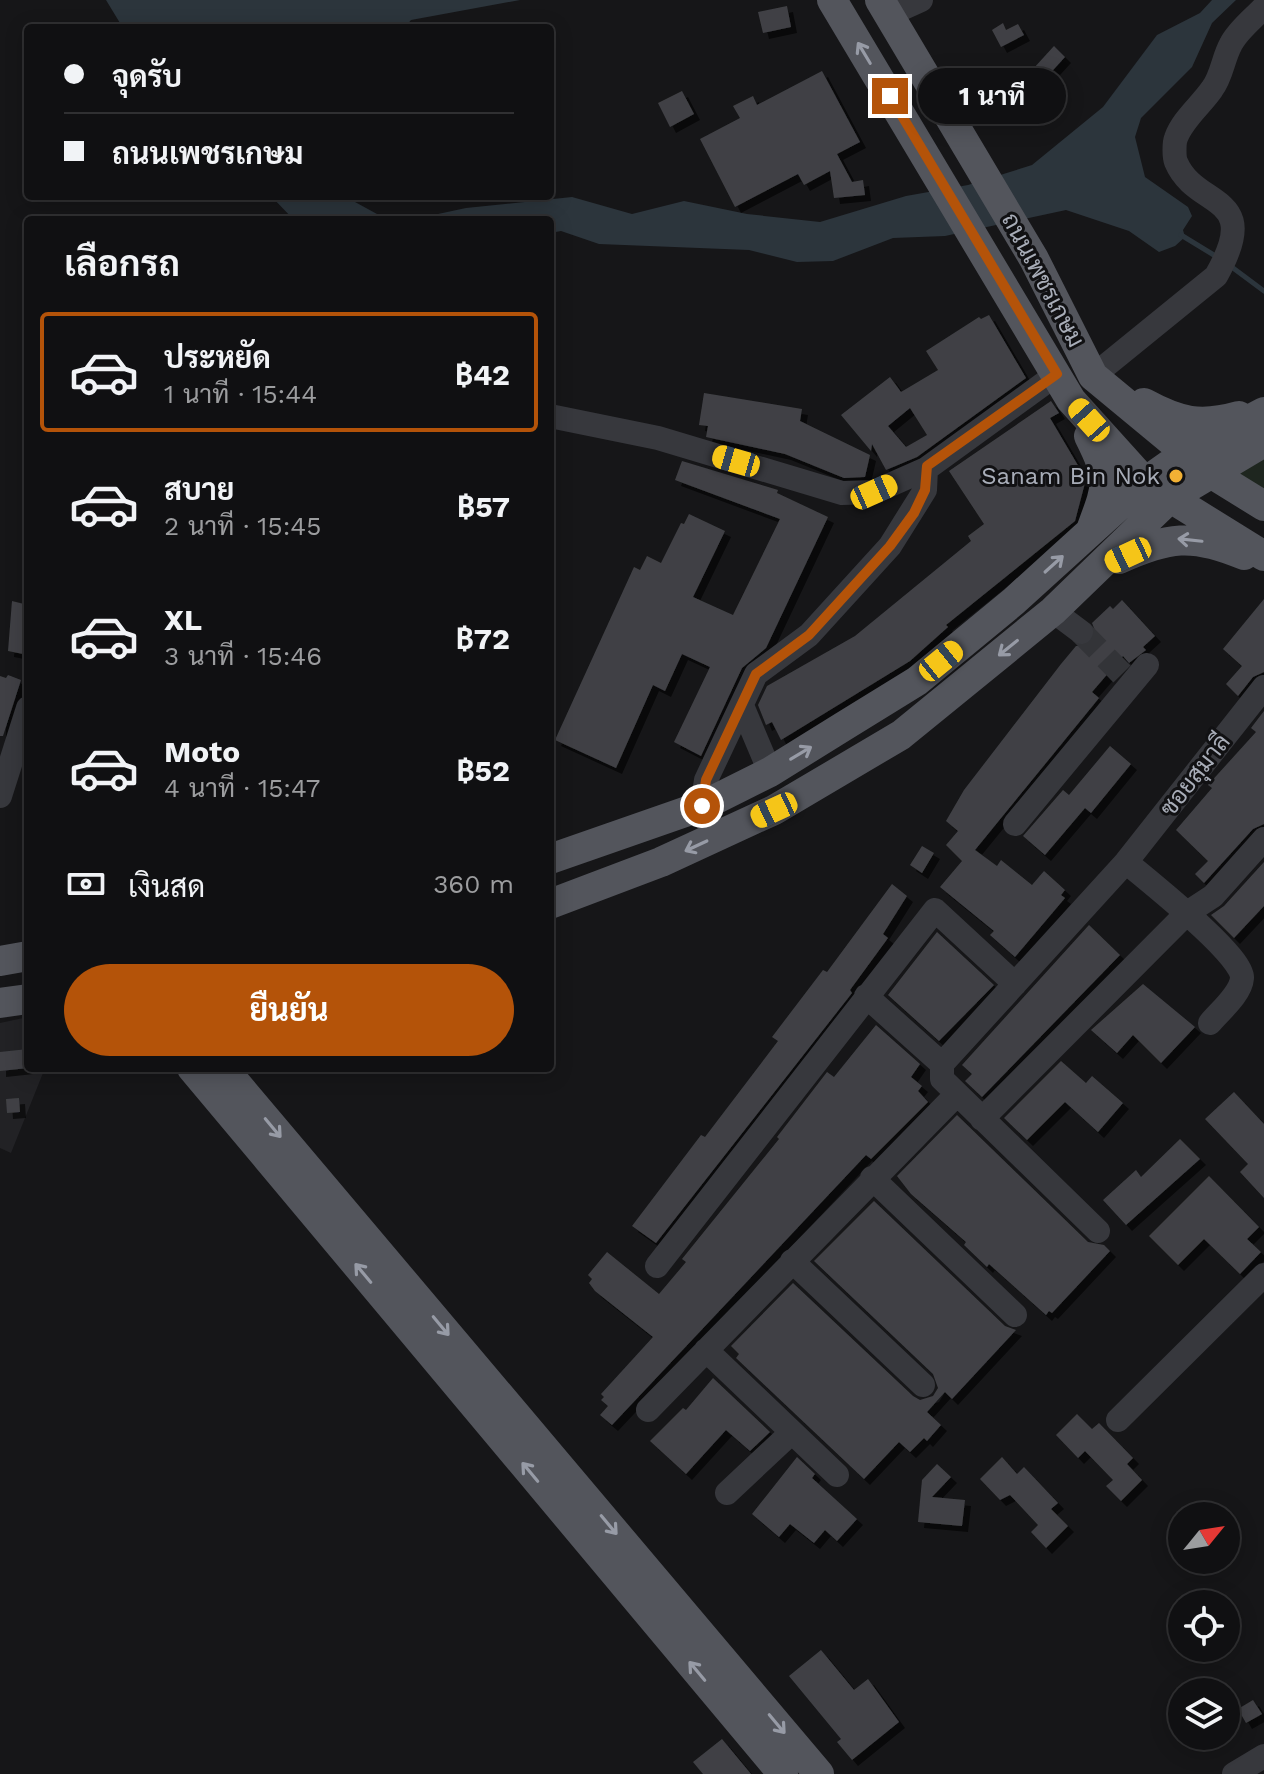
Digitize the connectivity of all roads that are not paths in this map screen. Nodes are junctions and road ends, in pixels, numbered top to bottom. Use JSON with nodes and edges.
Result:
{"nodes":[{"id":1,"x":832,"y":0,"type":"edge"},
{"id":2,"x":921,"y":0,"type":"edge"},
{"id":3,"x":885,"y":7,"type":"edge"},
{"id":4,"x":1264,"y":7,"type":"edge"},
{"id":5,"x":1093,"y":376,"type":"junction"},
{"id":6,"x":1064,"y":387,"type":"junction"},
{"id":7,"x":1264,"y":411,"type":"edge"},
{"id":8,"x":554,"y":417,"type":"edge"},
{"id":9,"x":1264,"y":442,"type":"edge"},
{"id":10,"x":1186,"y":453,"type":"junction"},
{"id":11,"x":926,"y":469,"type":"junction"},
{"id":12,"x":1209,"y":472,"type":"junction"},
{"id":13,"x":1158,"y":490,"type":"junction"},
{"id":14,"x":1264,"y":506,"type":"edge"},
{"id":15,"x":1090,"y":531,"type":"junction"},
{"id":16,"x":1264,"y":556,"type":"edge"},
{"id":17,"x":1264,"y":563,"type":"edge"},
{"id":18,"x":1099,"y":569,"type":"junction"},
{"id":19,"x":1053,"y":611,"type":"junction"},
{"id":20,"x":1081,"y":632,"type":"tunnel mouth"},
{"id":21,"x":1147,"y":665,"type":"dead end"},
{"id":22,"x":1122,"y":674,"type":"dead end"},
{"id":23,"x":1264,"y":687,"type":"edge"},
{"id":24,"x":1118,"y":699,"type":"junction"},
{"id":25,"x":743,"y":708,"type":"junction"},
{"id":26,"x":24,"y":721,"type":"edge"},
{"id":27,"x":770,"y":772,"type":"junction"},
{"id":28,"x":0,"y":796,"type":"edge"},
{"id":29,"x":702,"y":806,"type":"junction"},
{"id":30,"x":1015,"y":824,"type":"dead end"},
{"id":31,"x":1264,"y":839,"type":"edge"},
{"id":32,"x":554,"y":858,"type":"edge"},
{"id":33,"x":1126,"y":862,"type":"junction"},
{"id":34,"x":554,"y":902,"type":"edge"},
{"id":35,"x":1187,"y":913,"type":"junction"},
{"id":36,"x":24,"y":957,"type":"edge"},
{"id":37,"x":0,"y":961,"type":"edge"},
{"id":38,"x":1015,"y":984,"type":"junction"},
{"id":39,"x":866,"y":996,"type":"junction"},
{"id":40,"x":24,"y":1000,"type":"edge"},
{"id":41,"x":0,"y":1003,"type":"edge"},
{"id":42,"x":1210,"y":1023,"type":"dead end"},
{"id":43,"x":942,"y":1064,"type":"junction"},
{"id":44,"x":188,"y":1072,"type":"edge"},
{"id":45,"x":197,"y":1072,"type":"edge"},
{"id":46,"x":225,"y":1072,"type":"edge"},
{"id":47,"x":231,"y":1072,"type":"edge"},
{"id":48,"x":957,"y":1094,"type":"junction"},
{"id":49,"x":240,"y":1108,"type":"junction"},
{"id":50,"x":982,"y":1119,"type":"junction"},
{"id":51,"x":872,"y":1178,"type":"junction"},
{"id":52,"x":1098,"y":1231,"type":"dead end"},
{"id":53,"x":792,"y":1261,"type":"junction"},
{"id":54,"x":657,"y":1266,"type":"dead end"},
{"id":55,"x":1264,"y":1275,"type":"edge"},
{"id":56,"x":1015,"y":1315,"type":"dead end"},
{"id":57,"x":706,"y":1350,"type":"junction"},
{"id":58,"x":923,"y":1385,"type":"dead end"},
{"id":59,"x":648,"y":1410,"type":"dead end"},
{"id":60,"x":1118,"y":1420,"type":"dead end"},
{"id":61,"x":792,"y":1432,"type":"junction"},
{"id":62,"x":837,"y":1475,"type":"dead end"},
{"id":63,"x":727,"y":1493,"type":"dead end"},
{"id":64,"x":1264,"y":1756,"type":"edge"},
{"id":65,"x":783,"y":1774,"type":"edge"},
{"id":66,"x":819,"y":1774,"type":"edge"},
{"id":67,"x":1234,"y":1774,"type":"edge"}],
"edges":[{"from":6,"to":1,"type":"main road","name":"ถนนเพชรเกษม","one_way":true},
{"from":2,"to":3,"type":"street"},
{"from":3,"to":5,"type":"main road","name":"ถนนเพชรเกษม"},
{"from":4,"to":5,"type":"street"},
{"from":5,"to":7,"type":"main road"},
{"from":5,"to":10,"type":"main road","name":"ถนนเพชรเกษม"},
{"from":6,"to":11,"type":"street"},
{"from":6,"to":13,"type":"main road","name":"ถนนเพชรเกษม"},
{"from":6,"to":15,"type":"main road"},
{"from":7,"to":10,"type":"main road"},
{"from":8,"to":11,"type":"street"},
{"from":9,"to":12,"type":"main road"},
{"from":10,"to":12,"type":"main road","name":"ถนนเพชรเกษม"},
{"from":10,"to":13,"type":"main road"},
{"from":11,"to":25,"type":"street"},
{"from":12,"to":13,"type":"main road"},
{"from":12,"to":14,"type":"main road","name":"ถนนเพชรเกษม"},
{"from":13,"to":15,"type":"main road"},
{"from":13,"to":16,"type":"main road","name":"ถนนเพชรเกษม"},
{"from":13,"to":18,"type":"main road"},
{"from":27,"to":15,"type":"main road","one_way":true},
{"from":17,"to":18,"type":"main road","one_way":true},
{"from":18,"to":19,"type":"main road"},
{"from":19,"to":20,"type":"street"},
{"from":19,"to":34,"type":"main road","one_way":true},
{"from":21,"to":24,"type":"street"},
{"from":22,"to":24,"type":"street"},
{"from":23,"to":33,"type":"street","name":"ซอยสุมาลี"},
{"from":24,"to":30,"type":"street"},
{"from":25,"to":27,"type":"street"},
{"from":25,"to":29,"type":"street"},
{"from":26,"to":28,"type":"street"},
{"from":27,"to":29,"type":"main road"},
{"from":29,"to":32,"type":"main road"},
{"from":31,"to":35,"type":"street"},
{"from":33,"to":35,"type":"street"},
{"from":33,"to":38,"type":"street","name":"ซอยสุมาลี"},
{"from":35,"to":42,"type":"street"},
{"from":35,"to":50,"type":"street"},
{"from":36,"to":37,"type":"main road"},
{"from":38,"to":39,"type":"street"},
{"from":38,"to":43,"type":"street","name":"ซอยสุมาลี"},
{"from":39,"to":43,"type":"street"},
{"from":39,"to":54,"type":"street"},
{"from":40,"to":41,"type":"main road"},
{"from":43,"to":48,"type":"street"},
{"from":44,"to":49,"type":"main road"},
{"from":45,"to":49,"type":"main road"},
{"from":46,"to":49,"type":"main road"},
{"from":47,"to":49,"type":"main road"},
{"from":48,"to":50,"type":"street"},
{"from":48,"to":51,"type":"street"},
{"from":65,"to":49,"type":"main road","one_way":true},
{"from":49,"to":66,"type":"main road","one_way":true},
{"from":50,"to":52,"type":"street"},
{"from":51,"to":53,"type":"street"},
{"from":51,"to":56,"type":"street"},
{"from":53,"to":57,"type":"street"},
{"from":53,"to":58,"type":"street"},
{"from":55,"to":60,"type":"street"},
{"from":57,"to":59,"type":"street"},
{"from":57,"to":61,"type":"street"},
{"from":61,"to":62,"type":"street"},
{"from":61,"to":63,"type":"street"},
{"from":64,"to":67,"type":"street"}]}
